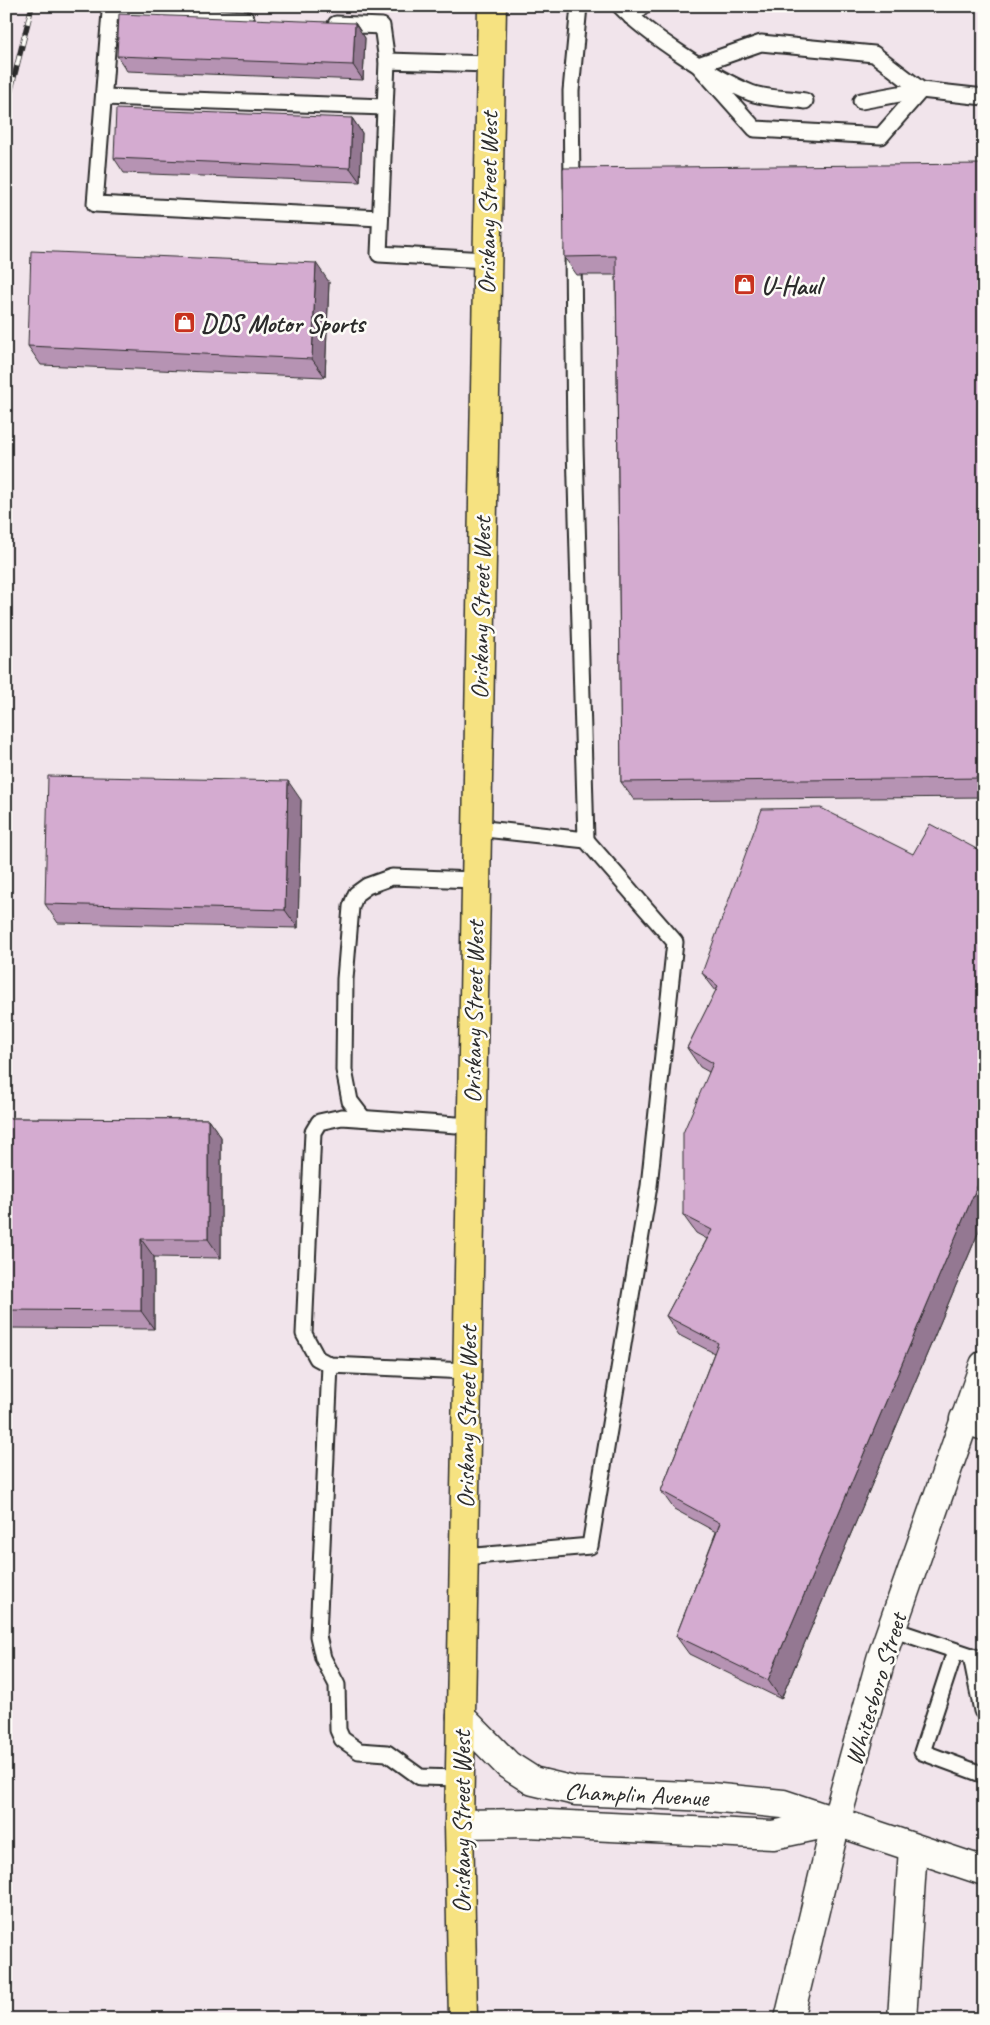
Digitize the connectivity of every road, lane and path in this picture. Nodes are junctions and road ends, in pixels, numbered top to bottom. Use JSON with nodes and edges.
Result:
{"nodes":[{"id":1,"x":492,"y":6,"type":"edge"},
{"id":2,"x":579,"y":6,"type":"edge"},
{"id":3,"x":620,"y":6,"type":"edge"},
{"id":4,"x":643,"y":6,"type":"edge"},
{"id":5,"x":631,"y":17,"type":"junction"},
{"id":6,"x":266,"y":20,"type":"edge"},
{"id":7,"x":324,"y":23,"type":"edge"},
{"id":8,"x":387,"y":61,"type":"junction"},
{"id":9,"x":490,"y":64,"type":"junction"},
{"id":10,"x":698,"y":65,"type":"junction"},
{"id":11,"x":921,"y":90,"type":"junction"},
{"id":12,"x":984,"y":97,"type":"edge"},
{"id":13,"x":104,"y":98,"type":"junction"},
{"id":14,"x":805,"y":100,"type":"dead end"},
{"id":15,"x":861,"y":101,"type":"dead end"},
{"id":16,"x":385,"y":107,"type":"junction"},
{"id":17,"x":572,"y":200,"type":"edge"},
{"id":18,"x":380,"y":218,"type":"junction"},
{"id":19,"x":573,"y":239,"type":"edge"},
{"id":20,"x":486,"y":260,"type":"junction"},
{"id":21,"x":476,"y":828,"type":"junction"},
{"id":22,"x":586,"y":840,"type":"junction"},
{"id":23,"x":476,"y":880,"type":"junction"},
{"id":24,"x":363,"y":1118,"type":"junction"},
{"id":25,"x":471,"y":1126,"type":"junction"},
{"id":26,"x":330,"y":1365,"type":"junction"},
{"id":27,"x":984,"y":1365,"type":"edge"},
{"id":28,"x":467,"y":1371,"type":"junction"},
{"id":29,"x":974,"y":1422,"type":"edge"},
{"id":30,"x":464,"y":1557,"type":"junction"},
{"id":31,"x":891,"y":1629,"type":"junction"},
{"id":32,"x":955,"y":1651,"type":"junction"},
{"id":33,"x":978,"y":1658,"type":"edge"},
{"id":34,"x":982,"y":1711,"type":"dead end"},
{"id":35,"x":461,"y":1717,"type":"junction"},
{"id":36,"x":984,"y":1775,"type":"edge"},
{"id":37,"x":460,"y":1778,"type":"junction"},
{"id":38,"x":836,"y":1822,"type":"junction"},
{"id":39,"x":460,"y":1824,"type":"junction"},
{"id":40,"x":913,"y":1848,"type":"junction"},
{"id":41,"x":984,"y":1871,"type":"edge"},
{"id":42,"x":463,"y":2019,"type":"edge"},
{"id":43,"x":788,"y":2019,"type":"edge"},
{"id":44,"x":902,"y":2019,"type":"edge"}],
"edges":[{"from":1,"to":9,"type":"main road","name":"Oriskany Street West"},
{"from":2,"to":17,"type":"lane"},
{"from":3,"to":5,"type":"lane"},
{"from":4,"to":5,"type":"lane"},
{"from":5,"to":10,"type":"lane"},
{"from":6,"to":13,"type":"lane"},
{"from":7,"to":8,"type":"lane"},
{"from":8,"to":9,"type":"lane"},
{"from":8,"to":16,"type":"lane"},
{"from":9,"to":20,"type":"main road","name":"Oriskany Street West"},
{"from":10,"to":11,"type":"lane"},
{"from":10,"to":11,"type":"lane"},
{"from":10,"to":14,"type":"lane"},
{"from":11,"to":12,"type":"lane"},
{"from":11,"to":15,"type":"lane"},
{"from":13,"to":16,"type":"lane"},
{"from":13,"to":18,"type":"lane"},
{"from":16,"to":18,"type":"lane"},
{"from":18,"to":20,"type":"lane"},
{"from":19,"to":22,"type":"lane"},
{"from":20,"to":21,"type":"main road","name":"Oriskany Street West"},
{"from":21,"to":22,"type":"lane"},
{"from":21,"to":23,"type":"main road","name":"Oriskany Street West"},
{"from":22,"to":30,"type":"lane"},
{"from":23,"to":24,"type":"lane"},
{"from":23,"to":25,"type":"main road","name":"Oriskany Street West"},
{"from":24,"to":25,"type":"lane"},
{"from":24,"to":26,"type":"lane"},
{"from":25,"to":28,"type":"main road","name":"Oriskany Street West"},
{"from":26,"to":28,"type":"lane"},
{"from":26,"to":37,"type":"lane"},
{"from":27,"to":29,"type":"street","name":"Whitesboro Street"},
{"from":28,"to":30,"type":"main road","name":"Oriskany Street West"},
{"from":29,"to":31,"type":"street","name":"Whitesboro Street"},
{"from":30,"to":35,"type":"main road","name":"Oriskany Street West"},
{"from":31,"to":32,"type":"lane"},
{"from":31,"to":38,"type":"street","name":"Whitesboro Street"},
{"from":32,"to":33,"type":"lane"},
{"from":32,"to":36,"type":"lane"},
{"from":33,"to":34,"type":"lane"},
{"from":35,"to":37,"type":"main road","name":"Oriskany Street West"},
{"from":35,"to":38,"type":"street","name":"Champlin Avenue"},
{"from":37,"to":39,"type":"main road","name":"Oriskany Street West"},
{"from":38,"to":39,"type":"street","name":"Champlin Avenue"},
{"from":38,"to":40,"type":"street","name":"Champlin Avenue"},
{"from":38,"to":43,"type":"street","name":"Whitesboro Street"},
{"from":39,"to":42,"type":"main road","name":"Oriskany Street West"},
{"from":40,"to":41,"type":"street","name":"Champlin Avenue"},
{"from":40,"to":44,"type":"street"}]}
